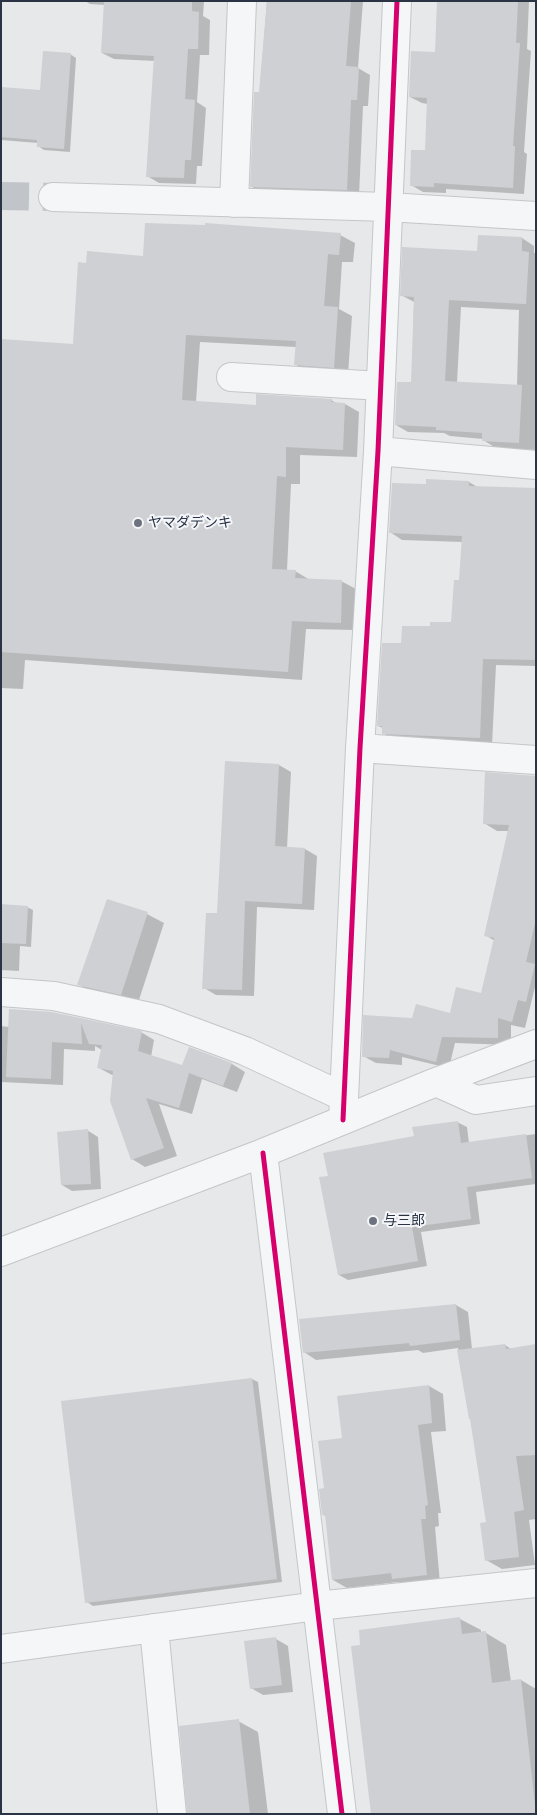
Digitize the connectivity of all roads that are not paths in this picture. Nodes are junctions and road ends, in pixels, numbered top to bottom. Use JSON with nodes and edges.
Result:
{"nodes":[{"id":1,"x":242,"y":1,"type":"edge"},
{"id":2,"x":397,"y":1,"type":"edge"},
{"id":3,"x":53,"y":197,"type":"tunnel mouth"},
{"id":4,"x":234,"y":202,"type":"junction"},
{"id":5,"x":388,"y":207,"type":"junction"},
{"id":6,"x":536,"y":216,"type":"edge"},
{"id":7,"x":230,"y":377,"type":"dead end"},
{"id":8,"x":381,"y":386,"type":"junction"},
{"id":9,"x":378,"y":451,"type":"junction"},
{"id":10,"x":536,"y":465,"type":"edge"},
{"id":11,"x":360,"y":748,"type":"junction"},
{"id":12,"x":536,"y":760,"type":"edge"},
{"id":13,"x":1,"y":992,"type":"edge"},
{"id":14,"x":536,"y":1044,"type":"edge"},
{"id":15,"x":436,"y":1082,"type":"junction"},
{"id":16,"x":536,"y":1091,"type":"edge"},
{"id":17,"x":343,"y":1109,"type":"junction"},
{"id":18,"x":263,"y":1153,"type":"junction"},
{"id":19,"x":1,"y":1252,"type":"edge"},
{"id":20,"x":536,"y":1583,"type":"edge"},
{"id":21,"x":317,"y":1606,"type":"junction"},
{"id":22,"x":154,"y":1628,"type":"junction"},
{"id":23,"x":1,"y":1648,"type":"edge"},
{"id":24,"x":172,"y":1814,"type":"edge"},
{"id":25,"x":342,"y":1814,"type":"edge"}],
"edges":[{"from":1,"to":4,"type":"street"},
{"from":2,"to":5,"type":"street"},
{"from":3,"to":4,"type":"street"},
{"from":4,"to":5,"type":"street"},
{"from":5,"to":6,"type":"street"},
{"from":5,"to":8,"type":"street"},
{"from":7,"to":8,"type":"street"},
{"from":8,"to":9,"type":"street"},
{"from":9,"to":10,"type":"street"},
{"from":9,"to":11,"type":"street"},
{"from":11,"to":12,"type":"street"},
{"from":11,"to":17,"type":"street"},
{"from":13,"to":17,"type":"street"},
{"from":14,"to":15,"type":"street"},
{"from":15,"to":16,"type":"street"},
{"from":15,"to":17,"type":"street"},
{"from":17,"to":18,"type":"street"},
{"from":18,"to":19,"type":"street"},
{"from":18,"to":21,"type":"street"},
{"from":20,"to":21,"type":"street"},
{"from":21,"to":22,"type":"street"},
{"from":21,"to":25,"type":"street"},
{"from":22,"to":23,"type":"street"},
{"from":22,"to":24,"type":"street"}]}
